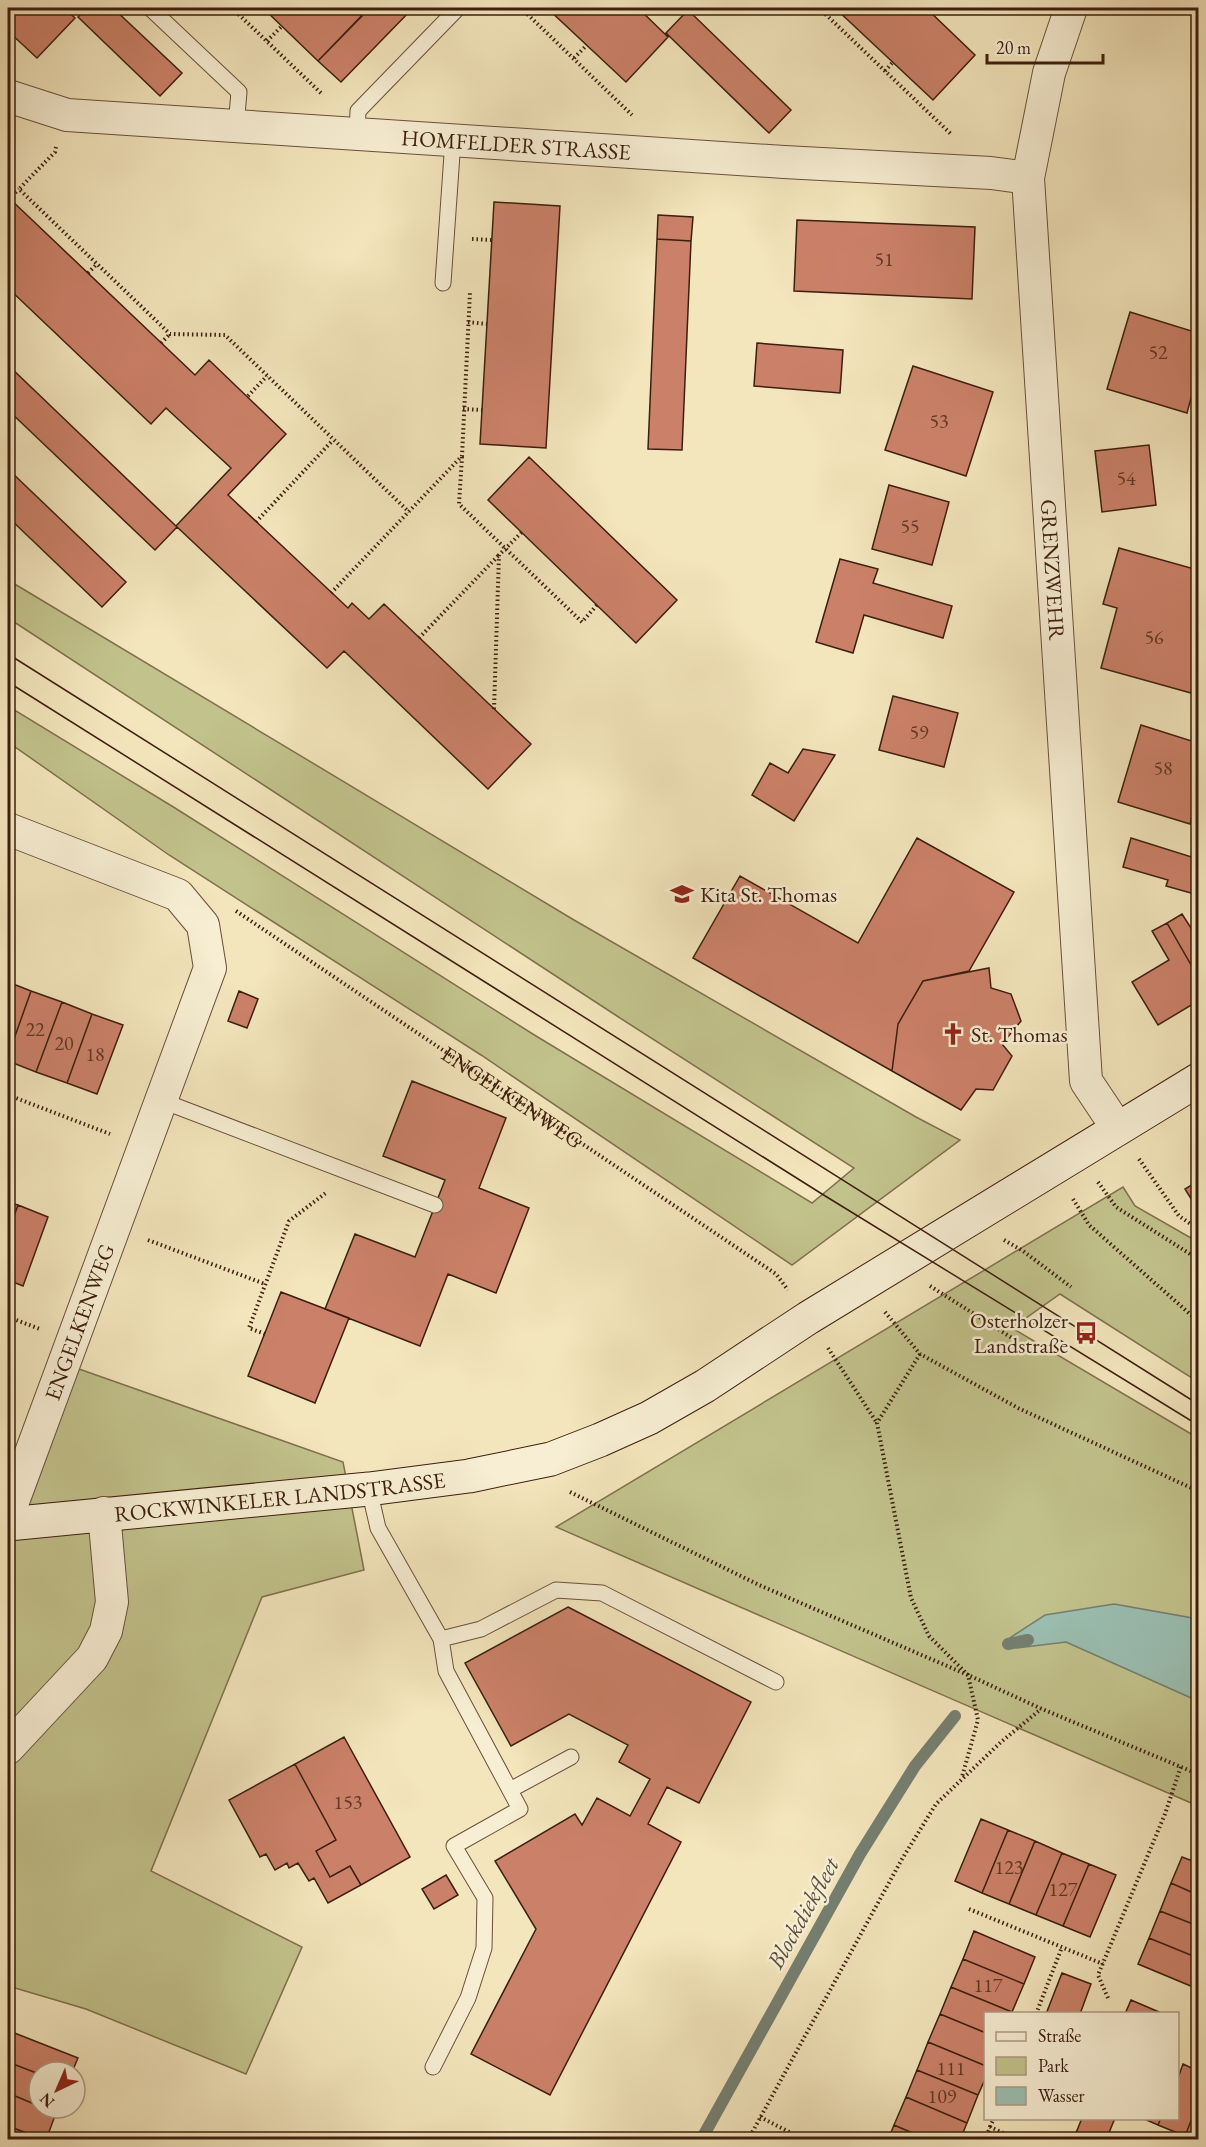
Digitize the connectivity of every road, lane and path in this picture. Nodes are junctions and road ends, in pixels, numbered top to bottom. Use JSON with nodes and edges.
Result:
{"nodes":[{"id":1,"x":150,"y":8,"type":"edge"},
{"id":2,"x":232,"y":8,"type":"edge"},
{"id":3,"x":458,"y":8,"type":"edge"},
{"id":4,"x":521,"y":8,"type":"edge"},
{"id":5,"x":819,"y":8,"type":"edge"},
{"id":6,"x":1071,"y":8,"type":"edge"},
{"id":7,"x":282,"y":26,"type":"dead end"},
{"id":8,"x":267,"y":41,"type":"junction"},
{"id":9,"x":587,"y":45,"type":"dead end"},
{"id":10,"x":574,"y":58,"type":"junction"},
{"id":11,"x":893,"y":62,"type":"dead end"},
{"id":12,"x":885,"y":71,"type":"junction"},
{"id":13,"x":8,"y":96,"type":"edge"},
{"id":14,"x":67,"y":115,"type":"junction"},
{"id":15,"x":236,"y":126,"type":"junction"},
{"id":16,"x":348,"y":133,"type":"junction"},
{"id":17,"x":453,"y":140,"type":"junction"},
{"id":18,"x":673,"y":155,"type":"junction"},
{"id":19,"x":992,"y":173,"type":"junction"},
{"id":20,"x":1028,"y":178,"type":"junction"},
{"id":21,"x":19,"y":189,"type":"junction"},
{"id":22,"x":9,"y":199,"type":"dead end"},
{"id":23,"x":473,"y":228,"type":"dead end"},
{"id":24,"x":492,"y":240,"type":"dead end"},
{"id":25,"x":97,"y":264,"type":"junction"},
{"id":26,"x":88,"y":273,"type":"dead end"},
{"id":27,"x":443,"y":283,"type":"dead end"},
{"id":28,"x":470,"y":287,"type":"dead end"},
{"id":29,"x":468,"y":322,"type":"junction"},
{"id":30,"x":487,"y":324,"type":"dead end"},
{"id":31,"x":170,"y":334,"type":"junction"},
{"id":32,"x":161,"y":343,"type":"dead end"},
{"id":33,"x":267,"y":376,"type":"junction"},
{"id":34,"x":248,"y":396,"type":"dead end"},
{"id":35,"x":463,"y":409,"type":"junction"},
{"id":36,"x":482,"y":410,"type":"dead end"},
{"id":37,"x":333,"y":440,"type":"junction"},
{"id":38,"x":462,"y":456,"type":"junction"},
{"id":39,"x":409,"y":512,"type":"junction"},
{"id":40,"x":256,"y":522,"type":"dead end"},
{"id":41,"x":522,"y":532,"type":"dead end"},
{"id":42,"x":506,"y":548,"type":"junction"},
{"id":43,"x":499,"y":555,"type":"junction"},
{"id":44,"x":331,"y":593,"type":"dead end"},
{"id":45,"x":597,"y":605,"type":"dead end"},
{"id":46,"x":419,"y":638,"type":"dead end"},
{"id":47,"x":494,"y":709,"type":"dead end"},
{"id":48,"x":8,"y":829,"type":"edge"},
{"id":49,"x":203,"y":925,"type":"junction"},
{"id":50,"x":1198,"y":1080,"type":"edge"},
{"id":51,"x":8,"y":1095,"type":"edge"},
{"id":52,"x":160,"y":1100,"type":"junction"},
{"id":53,"x":1118,"y":1129,"type":"junction"},
{"id":54,"x":143,"y":1147,"type":"junction"},
{"id":55,"x":1065,"y":1161,"type":"junction"},
{"id":56,"x":351,"y":1173,"type":"junction"},
{"id":57,"x":435,"y":1205,"type":"dead end"},
{"id":58,"x":114,"y":1227,"type":"junction"},
{"id":59,"x":1198,"y":1229,"type":"edge"},
{"id":60,"x":1023,"y":1251,"type":"dead end"},
{"id":61,"x":1198,"y":1259,"type":"edge"},
{"id":62,"x":265,"y":1284,"type":"junction"},
{"id":63,"x":863,"y":1285,"type":"junction"},
{"id":64,"x":1071,"y":1287,"type":"dead end"},
{"id":65,"x":964,"y":1308,"type":"dead end"},
{"id":66,"x":808,"y":1318,"type":"junction"},
{"id":67,"x":1198,"y":1321,"type":"edge"},
{"id":68,"x":265,"y":1334,"type":"dead end"},
{"id":69,"x":1012,"y":1338,"type":"dead end"},
{"id":70,"x":920,"y":1354,"type":"junction"},
{"id":71,"x":877,"y":1423,"type":"junction"},
{"id":72,"x":551,"y":1459,"type":"junction"},
{"id":73,"x":369,"y":1489,"type":"junction"},
{"id":74,"x":1198,"y":1491,"type":"edge"},
{"id":75,"x":104,"y":1513,"type":"junction"},
{"id":76,"x":8,"y":1515,"type":"edge"},
{"id":77,"x":8,"y":1524,"type":"edge"},
{"id":78,"x":441,"y":1639,"type":"junction"},
{"id":79,"x":968,"y":1675,"type":"junction"},
{"id":80,"x":776,"y":1682,"type":"dead end"},
{"id":81,"x":1041,"y":1709,"type":"junction"},
{"id":82,"x":8,"y":1748,"type":"edge"},
{"id":83,"x":571,"y":1757,"type":"dead end"},
{"id":84,"x":1181,"y":1766,"type":"junction"},
{"id":85,"x":1198,"y":1774,"type":"edge"},
{"id":86,"x":962,"y":1777,"type":"junction"},
{"id":87,"x":510,"y":1790,"type":"junction"},
{"id":88,"x":969,"y":1909,"type":"dead end"},
{"id":89,"x":1062,"y":1947,"type":"junction"},
{"id":90,"x":1103,"y":1964,"type":"junction"},
{"id":91,"x":1108,"y":1998,"type":"dead end"},
{"id":92,"x":1036,"y":2012,"type":"edge"},
{"id":93,"x":433,"y":2067,"type":"dead end"},
{"id":94,"x":759,"y":2117,"type":"junction"},
{"id":95,"x":993,"y":2120,"type":"edge"},
{"id":96,"x":990,"y":2127,"type":"junction"},
{"id":97,"x":748,"y":2139,"type":"edge"},
{"id":98,"x":805,"y":2139,"type":"edge"},
{"id":99,"x":985,"y":2139,"type":"edge"},
{"id":100,"x":1019,"y":2139,"type":"edge"}],
"edges":[{"from":1,"to":15,"type":"lane"},
{"from":2,"to":8,"type":"path"},
{"from":3,"to":16,"type":"lane"},
{"from":4,"to":10,"type":"path"},
{"from":5,"to":12,"type":"path"},
{"from":6,"to":20,"type":"street","name":"GRENZWEHR"},
{"from":7,"to":8,"type":"path"},
{"from":8,"to":16,"type":"path"},
{"from":9,"to":10,"type":"path"},
{"from":10,"to":18,"type":"path"},
{"from":11,"to":12,"type":"path"},
{"from":12,"to":19,"type":"path"},
{"from":13,"to":14,"type":"street","name":"HOMFELDER STRASSE"},
{"from":14,"to":15,"type":"street","name":"HOMFELDER STRASSE"},
{"from":14,"to":21,"type":"path"},
{"from":15,"to":16,"type":"street","name":"HOMFELDER STRASSE"},
{"from":16,"to":17,"type":"street","name":"HOMFELDER STRASSE"},
{"from":17,"to":18,"type":"street","name":"HOMFELDER STRASSE"},
{"from":17,"to":27,"type":"lane"},
{"from":18,"to":19,"type":"street","name":"HOMFELDER STRASSE"},
{"from":19,"to":20,"type":"street","name":"HOMFELDER STRASSE"},
{"from":20,"to":53,"type":"street","name":"GRENZWEHR"},
{"from":21,"to":22,"type":"path"},
{"from":21,"to":25,"type":"path"},
{"from":23,"to":24,"type":"path"},
{"from":25,"to":26,"type":"path"},
{"from":25,"to":31,"type":"path"},
{"from":28,"to":29,"type":"path"},
{"from":29,"to":30,"type":"path"},
{"from":29,"to":35,"type":"path"},
{"from":31,"to":32,"type":"path"},
{"from":31,"to":33,"type":"path"},
{"from":33,"to":34,"type":"path"},
{"from":33,"to":37,"type":"path"},
{"from":35,"to":36,"type":"path"},
{"from":35,"to":38,"type":"path"},
{"from":37,"to":39,"type":"path"},
{"from":37,"to":40,"type":"path"},
{"from":38,"to":39,"type":"path"},
{"from":38,"to":42,"type":"path"},
{"from":39,"to":44,"type":"path"},
{"from":41,"to":42,"type":"path"},
{"from":42,"to":43,"type":"path"},
{"from":42,"to":45,"type":"path"},
{"from":43,"to":46,"type":"path"},
{"from":43,"to":47,"type":"path"},
{"from":48,"to":49,"type":"street"},
{"from":49,"to":52,"type":"street","name":"ENGELKENWEG"},
{"from":49,"to":66,"type":"path","name":"ENGELKENWEG"},
{"from":50,"to":53,"type":"main road"},
{"from":51,"to":54,"type":"path"},
{"from":52,"to":54,"type":"street","name":"ENGELKENWEG"},
{"from":52,"to":56,"type":"lane"},
{"from":53,"to":55,"type":"main road"},
{"from":53,"to":59,"type":"path"},
{"from":54,"to":58,"type":"street","name":"ENGELKENWEG"},
{"from":55,"to":61,"type":"path"},
{"from":55,"to":63,"type":"main road"},
{"from":55,"to":67,"type":"path"},
{"from":56,"to":57,"type":"lane"},
{"from":56,"to":62,"type":"path"},
{"from":58,"to":62,"type":"path"},
{"from":58,"to":76,"type":"street","name":"ENGELKENWEG"},
{"from":60,"to":64,"type":"path"},
{"from":62,"to":68,"type":"path"},
{"from":63,"to":66,"type":"main road"},
{"from":63,"to":70,"type":"path"},
{"from":65,"to":69,"type":"path"},
{"from":66,"to":71,"type":"path"},
{"from":66,"to":72,"type":"main road"},
{"from":70,"to":71,"type":"path"},
{"from":70,"to":74,"type":"path"},
{"from":71,"to":79,"type":"path"},
{"from":72,"to":73,"type":"main road","name":"ROCKWINKELER LANDSTRASSE"},
{"from":72,"to":79,"type":"path"},
{"from":73,"to":75,"type":"main road","name":"ROCKWINKELER LANDSTRASSE"},
{"from":73,"to":78,"type":"lane"},
{"from":75,"to":77,"type":"main road","name":"ROCKWINKELER LANDSTRASSE"},
{"from":75,"to":82,"type":"street"},
{"from":78,"to":80,"type":"lane"},
{"from":78,"to":87,"type":"lane"},
{"from":79,"to":81,"type":"path"},
{"from":79,"to":86,"type":"path"},
{"from":81,"to":84,"type":"path"},
{"from":81,"to":86,"type":"path"},
{"from":83,"to":87,"type":"lane"},
{"from":84,"to":85,"type":"path"},
{"from":84,"to":90,"type":"path"},
{"from":86,"to":94,"type":"path"},
{"from":87,"to":93,"type":"lane"},
{"from":88,"to":89,"type":"path"},
{"from":89,"to":90,"type":"path"},
{"from":89,"to":92,"type":"path"},
{"from":90,"to":91,"type":"path"},
{"from":94,"to":97,"type":"path"},
{"from":94,"to":98,"type":"path"},
{"from":95,"to":96,"type":"path"},
{"from":96,"to":99,"type":"path"},
{"from":96,"to":100,"type":"path"}]}
